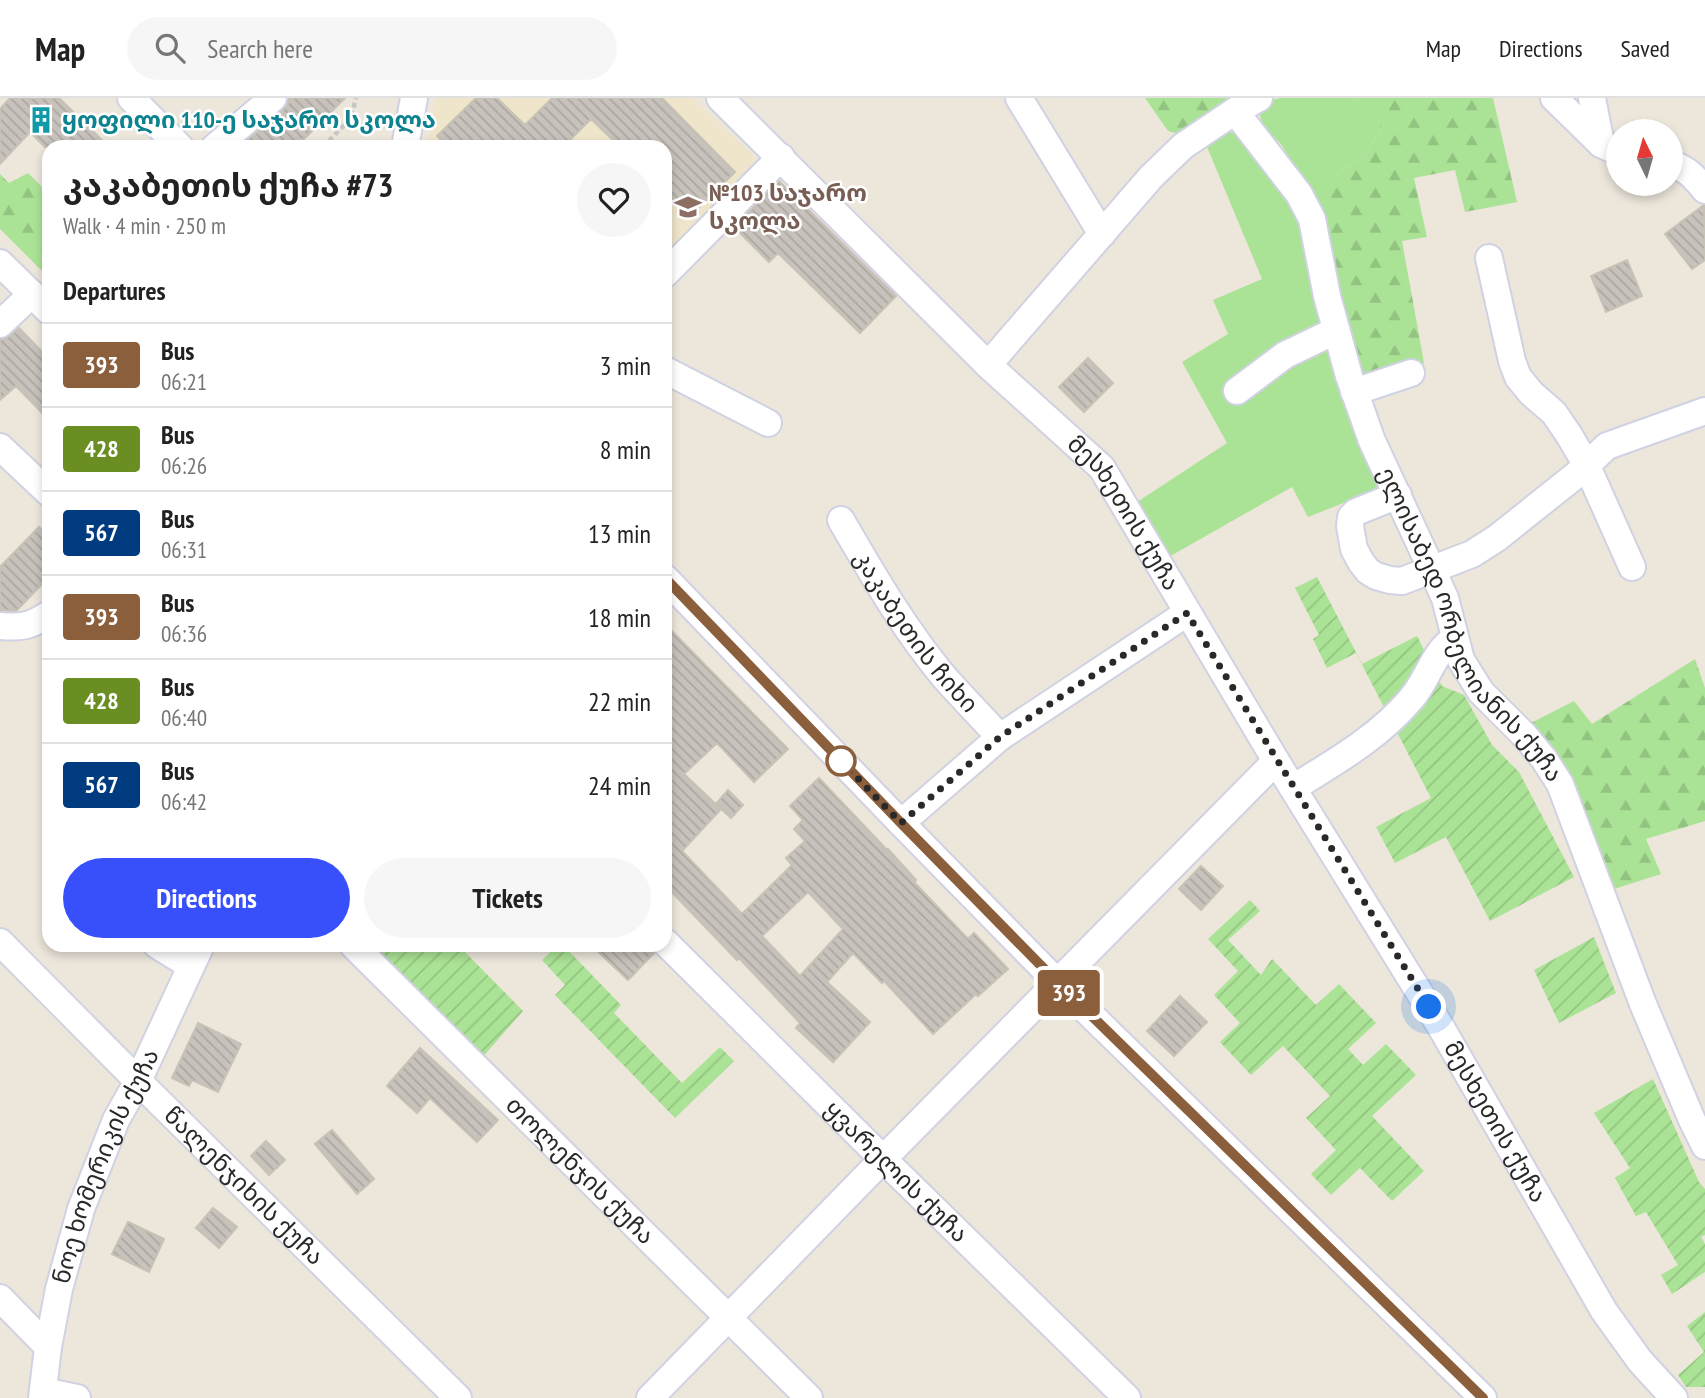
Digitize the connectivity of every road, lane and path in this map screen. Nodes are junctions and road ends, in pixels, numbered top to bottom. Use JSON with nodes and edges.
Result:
{"nodes":[{"id":1,"x":131,"y":98,"type":"edge"},
{"id":2,"x":273,"y":98,"type":"edge"},
{"id":3,"x":356,"y":98,"type":"edge"},
{"id":4,"x":414,"y":98,"type":"edge"},
{"id":5,"x":720,"y":98,"type":"edge"},
{"id":6,"x":1019,"y":98,"type":"edge"},
{"id":7,"x":1259,"y":98,"type":"edge"},
{"id":8,"x":1554,"y":98,"type":"edge"},
{"id":9,"x":1591,"y":98,"type":"edge"},
{"id":10,"x":1235,"y":111,"type":"junction"},
{"id":11,"x":1606,"y":137,"type":"edge"},
{"id":12,"x":173,"y":140,"type":"edge"},
{"id":13,"x":223,"y":140,"type":"edge"},
{"id":14,"x":330,"y":140,"type":"edge"},
{"id":15,"x":406,"y":140,"type":"edge"},
{"id":16,"x":1606,"y":144,"type":"edge"},
{"id":17,"x":781,"y":157,"type":"junction"},
{"id":18,"x":1684,"y":170,"type":"edge"},
{"id":19,"x":1705,"y":190,"type":"edge"},
{"id":20,"x":1102,"y":234,"type":"junction"},
{"id":21,"x":1489,"y":258,"type":"dead end"},
{"id":22,"x":0,"y":263,"type":"edge"},
{"id":23,"x":672,"y":267,"type":"edge"},
{"id":24,"x":40,"y":303,"type":"edge"},
{"id":25,"x":0,"y":324,"type":"edge"},
{"id":26,"x":1335,"y":331,"type":"junction"},
{"id":27,"x":988,"y":365,"type":"junction"},
{"id":28,"x":672,"y":373,"type":"edge"},
{"id":29,"x":1411,"y":373,"type":"dead end"},
{"id":30,"x":1237,"y":391,"type":"dead end"},
{"id":31,"x":1354,"y":392,"type":"junction"},
{"id":32,"x":1705,"y":411,"type":"edge"},
{"id":33,"x":768,"y":423,"type":"dead end"},
{"id":34,"x":0,"y":447,"type":"edge"},
{"id":35,"x":1586,"y":464,"type":"junction"},
{"id":36,"x":42,"y":486,"type":"edge"},
{"id":37,"x":1398,"y":495,"type":"junction"},
{"id":38,"x":841,"y":520,"type":"dead end"},
{"id":39,"x":1632,"y":567,"type":"dead end"},
{"id":40,"x":1433,"y":568,"type":"junction"},
{"id":41,"x":672,"y":585,"type":"edge"},
{"id":42,"x":1187,"y":613,"type":"junction"},
{"id":43,"x":42,"y":619,"type":"edge"},
{"id":44,"x":0,"y":626,"type":"edge"},
{"id":45,"x":1455,"y":638,"type":"junction"},
{"id":46,"x":1000,"y":737,"type":"junction"},
{"id":47,"x":1276,"y":761,"type":"junction"},
{"id":48,"x":1293,"y":788,"type":"junction"},
{"id":49,"x":901,"y":823,"type":"junction"},
{"id":50,"x":0,"y":942,"type":"edge"},
{"id":51,"x":672,"y":949,"type":"edge"},
{"id":52,"x":360,"y":952,"type":"edge"},
{"id":53,"x":196,"y":955,"type":"edge"},
{"id":54,"x":1057,"y":982,"type":"junction"},
{"id":55,"x":138,"y":1081,"type":"junction"},
{"id":56,"x":1705,"y":1146,"type":"edge"},
{"id":57,"x":883,"y":1159,"type":"junction"},
{"id":58,"x":0,"y":1298,"type":"edge"},
{"id":59,"x":729,"y":1318,"type":"junction"},
{"id":60,"x":48,"y":1347,"type":"junction"},
{"id":61,"x":43,"y":1395,"type":"edge"},
{"id":62,"x":77,"y":1398,"type":"edge"},
{"id":63,"x":458,"y":1398,"type":"edge"},
{"id":64,"x":650,"y":1398,"type":"edge"},
{"id":65,"x":809,"y":1398,"type":"edge"},
{"id":66,"x":1127,"y":1398,"type":"edge"},
{"id":67,"x":1483,"y":1398,"type":"edge"},
{"id":68,"x":1674,"y":1398,"type":"edge"}],
"edges":[{"from":1,"to":12,"type":"street"},
{"from":2,"to":13,"type":"street"},
{"from":3,"to":14,"type":"path"},
{"from":4,"to":15,"type":"street"},
{"from":5,"to":17,"type":"street","name":"მესხეთის ქუჩა"},
{"from":6,"to":20,"type":"street"},
{"from":7,"to":10,"type":"street"},
{"from":8,"to":16,"type":"street"},
{"from":9,"to":11,"type":"street"},
{"from":10,"to":20,"type":"street"},
{"from":10,"to":26,"type":"street","name":"ელისაბედ ორბელიანის ქუჩა"},
{"from":17,"to":23,"type":"street"},
{"from":17,"to":27,"type":"street","name":"მესხეთის ქუჩა"},
{"from":18,"to":19,"type":"street"},
{"from":20,"to":27,"type":"street"},
{"from":21,"to":35,"type":"street"},
{"from":22,"to":24,"type":"street"},
{"from":24,"to":25,"type":"street"},
{"from":26,"to":30,"type":"street"},
{"from":26,"to":31,"type":"street","name":"ელისაბედ ორბელიანის ქუჩა"},
{"from":27,"to":42,"type":"street","name":"მესხეთის ქუჩა"},
{"from":28,"to":33,"type":"street"},
{"from":29,"to":31,"type":"street"},
{"from":31,"to":37,"type":"street","name":"ელისაბედ ორბელიანის ქუჩა"},
{"from":32,"to":35,"type":"street"},
{"from":34,"to":36,"type":"street"},
{"from":35,"to":39,"type":"street"},
{"from":35,"to":40,"type":"street"},
{"from":37,"to":40,"type":"street","name":"ელისაბედ ორბელიანის ქუჩა"},
{"from":37,"to":40,"type":"street"},
{"from":38,"to":46,"type":"street","name":"კაკაბეთის ჩიხი"},
{"from":40,"to":45,"type":"street","name":"ელისაბედ ორბელიანის ქუჩა"},
{"from":41,"to":49,"type":"street"},
{"from":42,"to":46,"type":"street"},
{"from":42,"to":47,"type":"street","name":"მესხეთის ქუჩა"},
{"from":43,"to":44,"type":"street"},
{"from":45,"to":48,"type":"street"},
{"from":45,"to":56,"type":"street","name":"ელისაბედ ორბელიანის ქუჩა"},
{"from":46,"to":49,"type":"street"},
{"from":47,"to":48,"type":"street","name":"მესხეთის ქუჩა"},
{"from":47,"to":54,"type":"street"},
{"from":48,"to":68,"type":"street","name":"მესხეთის ქუჩა"},
{"from":49,"to":54,"type":"street"},
{"from":50,"to":55,"type":"street","name":"წალენჯიხის ქუჩა"},
{"from":51,"to":57,"type":"street","name":"ყვარელის ქუჩა"},
{"from":52,"to":59,"type":"street","name":"თოლენჯის ქუჩა"},
{"from":53,"to":55,"type":"street","name":"ნოე ხომერიკის ქუჩა"},
{"from":54,"to":57,"type":"street"},
{"from":54,"to":67,"type":"street"},
{"from":55,"to":60,"type":"street","name":"ნოე ხომერიკის ქუჩა"},
{"from":55,"to":63,"type":"street","name":"წალენჯიხის ქუჩა"},
{"from":57,"to":59,"type":"street"},
{"from":57,"to":66,"type":"street","name":"ყვარელის ქუჩა"},
{"from":58,"to":60,"type":"street"},
{"from":59,"to":64,"type":"street"},
{"from":59,"to":65,"type":"street","name":"თოლენჯის ქუჩა"},
{"from":60,"to":61,"type":"street","name":"ნოე ხომერიკის ქუჩა"},
{"from":61,"to":62,"type":"street"}]}
